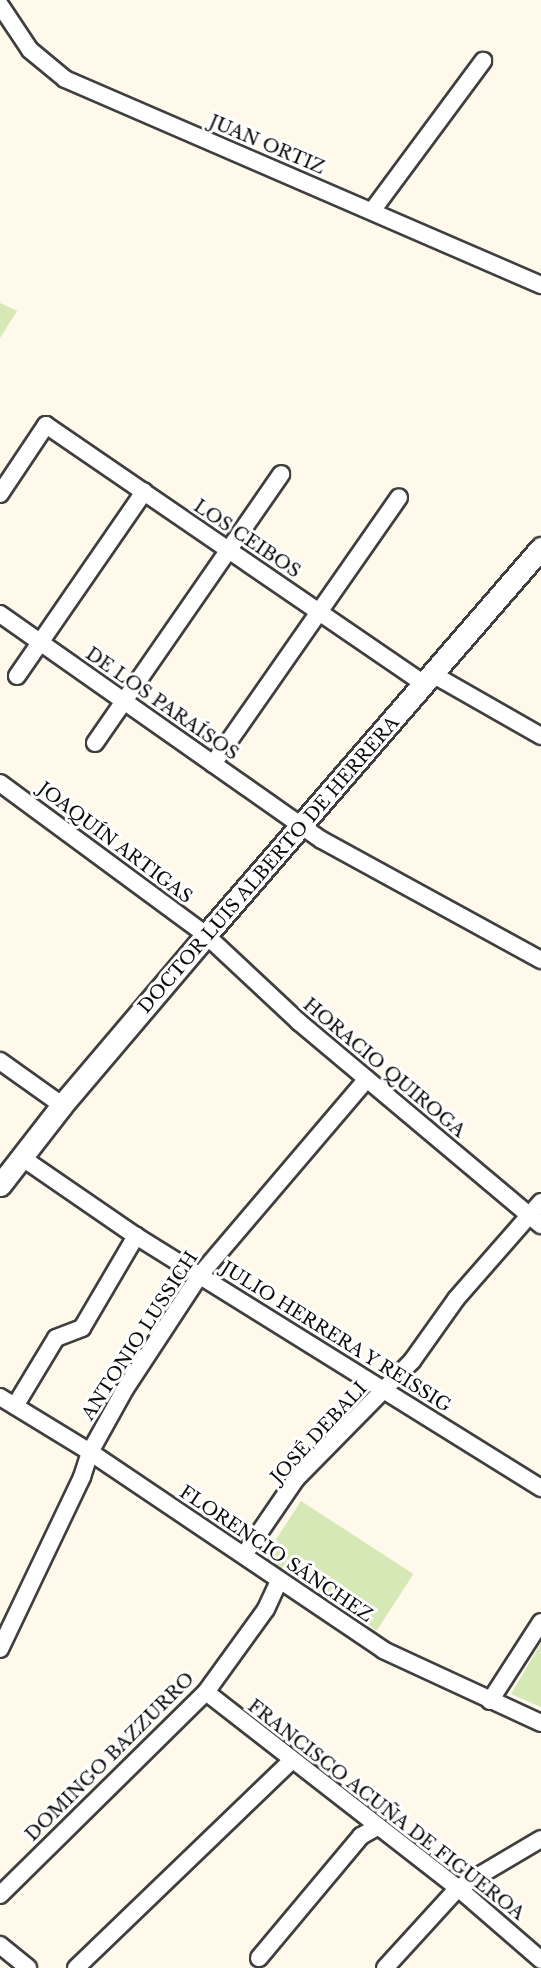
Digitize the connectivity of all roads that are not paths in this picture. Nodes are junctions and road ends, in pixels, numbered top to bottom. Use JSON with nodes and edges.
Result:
{"nodes":[{"id":1,"x":1,"y":8,"type":"edge"},
{"id":2,"x":483,"y":61,"type":"dead end"},
{"id":3,"x":372,"y":211,"type":"junction"},
{"id":4,"x":541,"y":285,"type":"edge"},
{"id":5,"x":281,"y":474,"type":"dead end"},
{"id":6,"x":144,"y":492,"type":"junction"},
{"id":7,"x":0,"y":494,"type":"edge"},
{"id":8,"x":399,"y":497,"type":"dead end"},
{"id":9,"x":541,"y":548,"type":"edge"},
{"id":10,"x":229,"y":550,"type":"junction"},
{"id":11,"x":318,"y":611,"type":"junction"},
{"id":12,"x":0,"y":614,"type":"edge"},
{"id":13,"x":40,"y":642,"type":"junction"},
{"id":14,"x":17,"y":676,"type":"dead end"},
{"id":15,"x":430,"y":680,"type":"junction"},
{"id":16,"x":124,"y":701,"type":"junction"},
{"id":17,"x":541,"y":736,"type":"edge"},
{"id":18,"x":95,"y":743,"type":"dead end"},
{"id":19,"x":213,"y":764,"type":"junction"},
{"id":20,"x":1,"y":783,"type":"edge"},
{"id":21,"x":301,"y":826,"type":"junction"},
{"id":22,"x":206,"y":935,"type":"junction"},
{"id":23,"x":541,"y":960,"type":"edge"},
{"id":24,"x":0,"y":1061,"type":"edge"},
{"id":25,"x":367,"y":1079,"type":"junction"},
{"id":26,"x":62,"y":1105,"type":"junction"},
{"id":27,"x":21,"y":1157,"type":"junction"},
{"id":28,"x":0,"y":1185,"type":"edge"},
{"id":29,"x":541,"y":1202,"type":"edge"},
{"id":30,"x":535,"y":1220,"type":"edge"},
{"id":31,"x":136,"y":1236,"type":"junction"},
{"id":32,"x":200,"y":1275,"type":"junction"},
{"id":33,"x":385,"y":1391,"type":"junction"},
{"id":34,"x":0,"y":1397,"type":"edge"},
{"id":35,"x":15,"y":1406,"type":"junction"},
{"id":36,"x":90,"y":1452,"type":"junction"},
{"id":37,"x":541,"y":1488,"type":"edge"},
{"id":38,"x":244,"y":1555,"type":"junction"},
{"id":39,"x":279,"y":1581,"type":"junction"},
{"id":40,"x":541,"y":1622,"type":"edge"},
{"id":41,"x":0,"y":1649,"type":"edge"},
{"id":42,"x":206,"y":1692,"type":"junction"},
{"id":43,"x":490,"y":1701,"type":"junction"},
{"id":44,"x":541,"y":1724,"type":"edge"},
{"id":45,"x":292,"y":1760,"type":"junction"},
{"id":46,"x":377,"y":1827,"type":"junction"},
{"id":47,"x":541,"y":1839,"type":"edge"},
{"id":48,"x":458,"y":1888,"type":"junction"},
{"id":49,"x":0,"y":1895,"type":"edge"},
{"id":50,"x":0,"y":1945,"type":"edge"},
{"id":51,"x":259,"y":1958,"type":"dead end"},
{"id":52,"x":541,"y":1960,"type":"edge"},
{"id":53,"x":28,"y":1968,"type":"edge"},
{"id":54,"x":76,"y":1968,"type":"edge"},
{"id":55,"x":385,"y":1968,"type":"edge"}],
"edges":[{"from":1,"to":3,"type":"street","name":"JUAN ORTIZ"},
{"from":2,"to":3,"type":"street"},
{"from":3,"to":4,"type":"street","name":"JUAN ORTIZ"},
{"from":5,"to":10,"type":"street"},
{"from":6,"to":7,"type":"street","name":"LOS CEIBOS"},
{"from":6,"to":10,"type":"street","name":"LOS CEIBOS"},
{"from":6,"to":13,"type":"street"},
{"from":8,"to":11,"type":"street"},
{"from":9,"to":15,"type":"street","name":"DOCTOR LUIS ALBERTO DE HERRERA"},
{"from":10,"to":11,"type":"street","name":"LOS CEIBOS"},
{"from":10,"to":16,"type":"street"},
{"from":11,"to":15,"type":"street","name":"LOS CEIBOS"},
{"from":11,"to":19,"type":"street"},
{"from":12,"to":13,"type":"street","name":"DE LOS PARAÍSOS"},
{"from":13,"to":14,"type":"street"},
{"from":13,"to":16,"type":"street","name":"DE LOS PARAÍSOS"},
{"from":15,"to":17,"type":"street","name":"LOS CEIBOS"},
{"from":15,"to":21,"type":"street","name":"DOCTOR LUIS ALBERTO DE HERRERA"},
{"from":16,"to":18,"type":"street"},
{"from":16,"to":19,"type":"street","name":"DE LOS PARAÍSOS"},
{"from":19,"to":21,"type":"street","name":"DE LOS PARAÍSOS"},
{"from":20,"to":22,"type":"street","name":"JOAQUÍN ARTIGAS"},
{"from":21,"to":22,"type":"street","name":"DOCTOR LUIS ALBERTO DE HERRERA"},
{"from":21,"to":23,"type":"street","name":"DE LOS PARAÍSOS"},
{"from":22,"to":25,"type":"street","name":"HORACIO QUIROGA"},
{"from":22,"to":26,"type":"street","name":"DOCTOR LUIS ALBERTO DE HERRERA"},
{"from":24,"to":26,"type":"street"},
{"from":25,"to":30,"type":"street","name":"HORACIO QUIROGA"},
{"from":25,"to":32,"type":"street","name":"ANTONIO LUSSICH"},
{"from":26,"to":27,"type":"street","name":"DOCTOR LUIS ALBERTO DE HERRERA"},
{"from":27,"to":28,"type":"street","name":"DOCTOR LUIS ALBERTO DE HERRERA"},
{"from":27,"to":31,"type":"street","name":"JULIO HERRERA Y REISSIG"},
{"from":29,"to":30,"type":"street","name":"JOSÉ DEBALI"},
{"from":30,"to":33,"type":"street","name":"JOSÉ DEBALI"},
{"from":31,"to":32,"type":"street","name":"JULIO HERRERA Y REISSIG"},
{"from":31,"to":35,"type":"street"},
{"from":32,"to":33,"type":"street","name":"JULIO HERRERA Y REISSIG"},
{"from":32,"to":36,"type":"street","name":"ANTONIO LUSSICH"},
{"from":33,"to":37,"type":"street","name":"JULIO HERRERA Y REISSIG"},
{"from":33,"to":38,"type":"street","name":"JOSÉ DEBALI"},
{"from":34,"to":35,"type":"street","name":"FLORENCIO SÁNCHEZ"},
{"from":35,"to":36,"type":"street","name":"FLORENCIO SÁNCHEZ"},
{"from":36,"to":38,"type":"street","name":"FLORENCIO SÁNCHEZ"},
{"from":36,"to":41,"type":"street","name":"ANTONIO LUSSICH"},
{"from":38,"to":39,"type":"street","name":"FLORENCIO SÁNCHEZ"},
{"from":39,"to":42,"type":"street","name":"DOMINGO BAZZURRO"},
{"from":39,"to":43,"type":"street","name":"FLORENCIO SÁNCHEZ"},
{"from":40,"to":43,"type":"street"},
{"from":42,"to":45,"type":"street","name":"FRANCISCO ACUÑA DE FIGUEROA"},
{"from":42,"to":49,"type":"street","name":"DOMINGO BAZZURRO"},
{"from":43,"to":44,"type":"street","name":"FLORENCIO SÁNCHEZ"},
{"from":45,"to":46,"type":"street","name":"FRANCISCO ACUÑA DE FIGUEROA"},
{"from":45,"to":54,"type":"street"},
{"from":46,"to":48,"type":"street","name":"FRANCISCO ACUÑA DE FIGUEROA"},
{"from":46,"to":51,"type":"street"},
{"from":47,"to":48,"type":"street"},
{"from":48,"to":52,"type":"street","name":"FRANCISCO ACUÑA DE FIGUEROA"},
{"from":48,"to":55,"type":"street"},
{"from":50,"to":53,"type":"street"}]}
